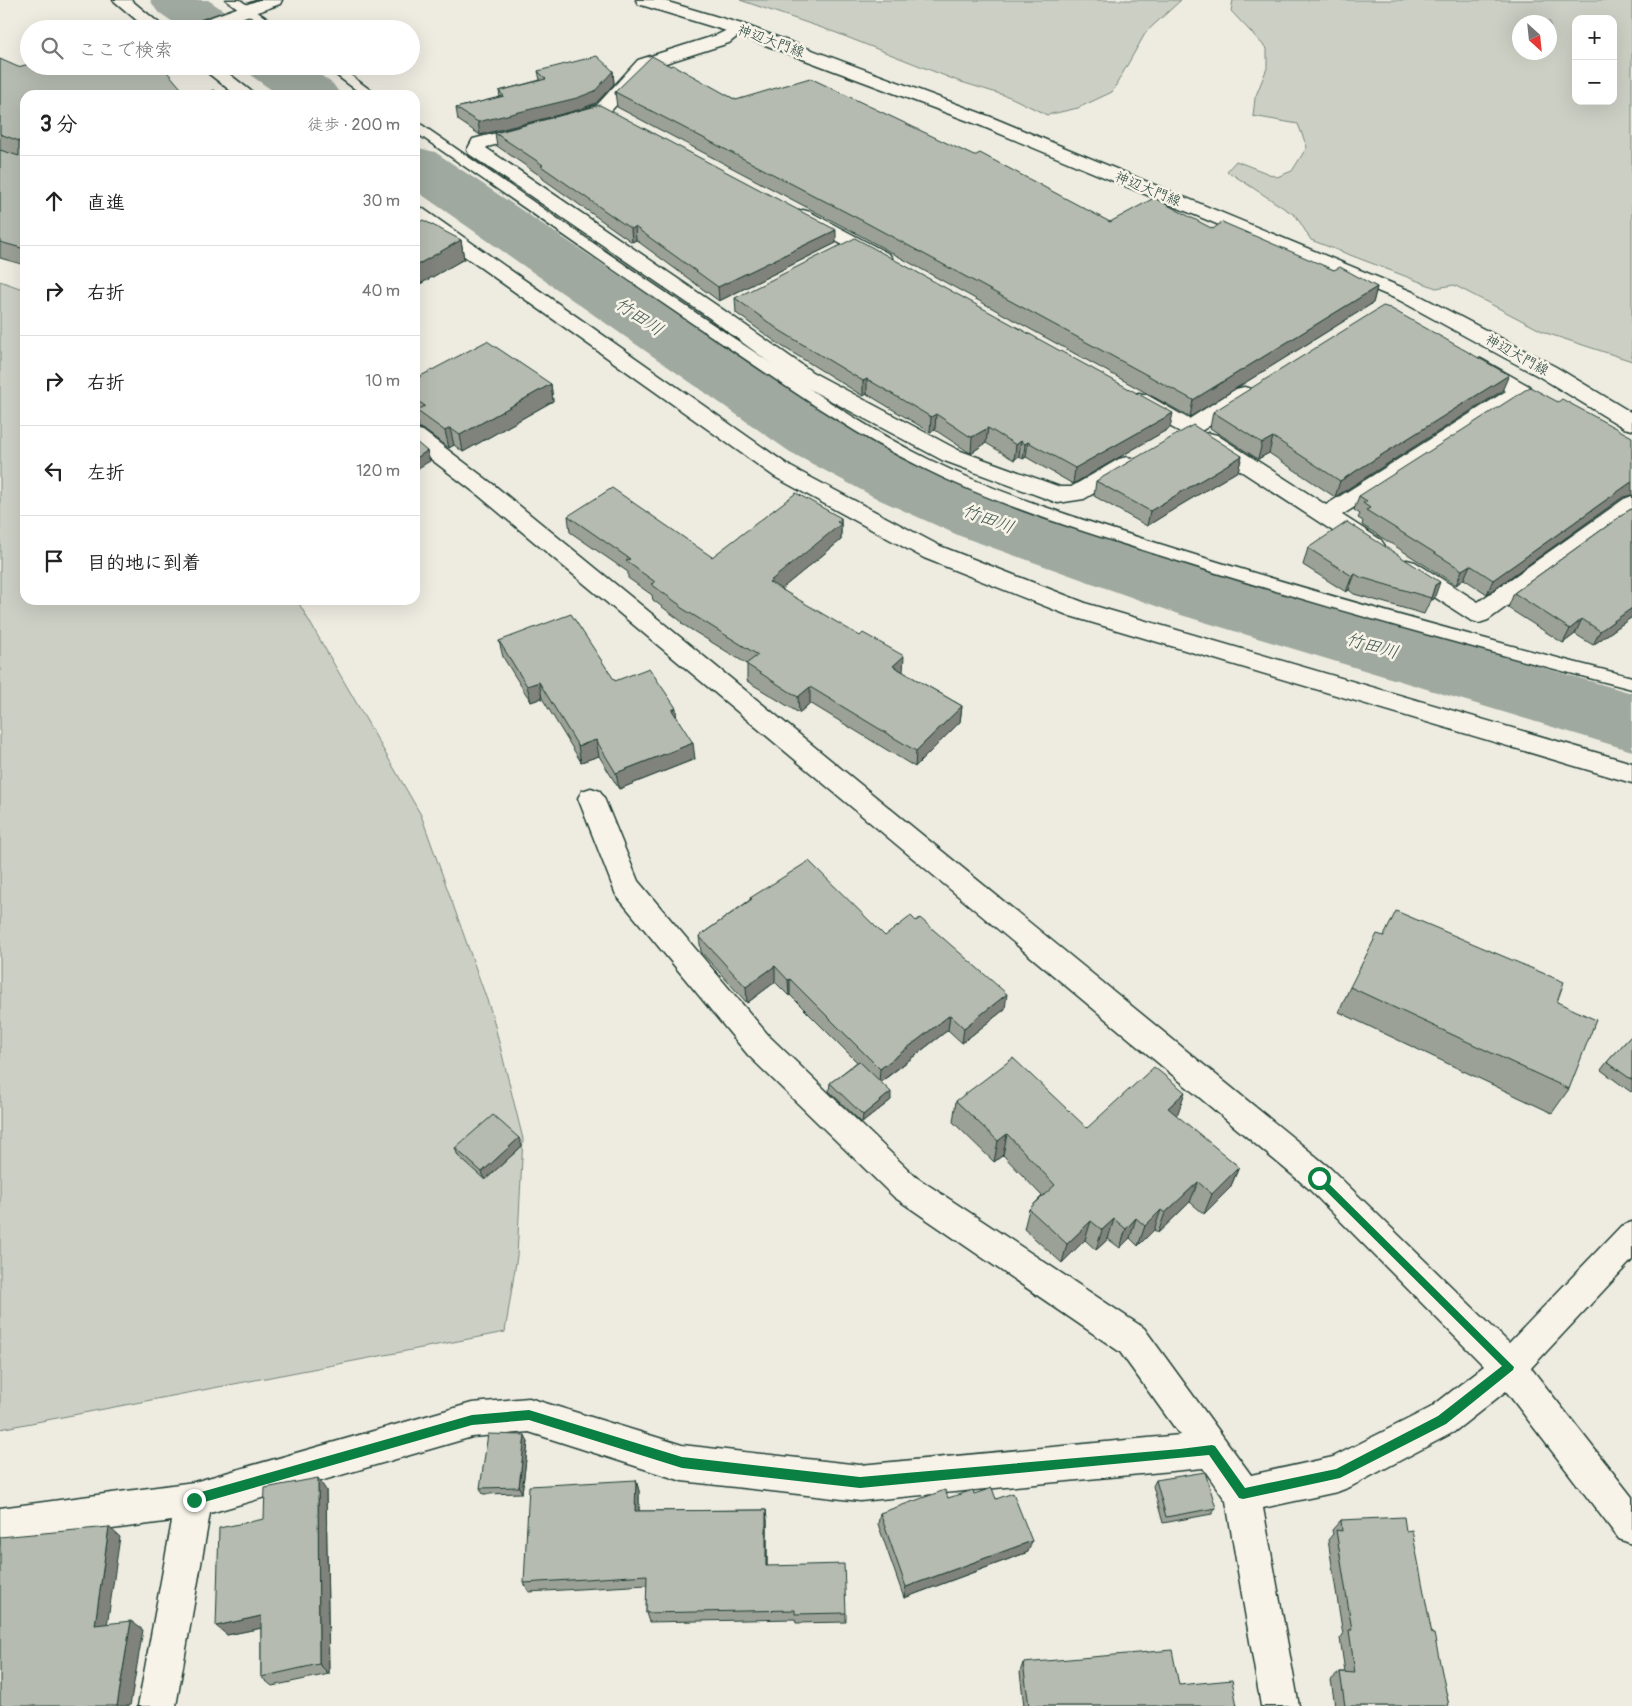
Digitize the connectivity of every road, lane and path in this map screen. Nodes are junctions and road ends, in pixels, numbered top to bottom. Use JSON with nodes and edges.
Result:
{"nodes":[{"id":1,"x":121,"y":0,"type":"edge"},
{"id":2,"x":274,"y":0,"type":"edge"},
{"id":3,"x":644,"y":0,"type":"edge"},
{"id":4,"x":240,"y":7,"type":"edge"},
{"id":5,"x":147,"y":20,"type":"edge"},
{"id":6,"x":213,"y":20,"type":"edge"},
{"id":7,"x":261,"y":20,"type":"edge"},
{"id":8,"x":739,"y":29,"type":"junction"},
{"id":9,"x":220,"y":75,"type":"edge"},
{"id":10,"x":343,"y":75,"type":"edge"},
{"id":11,"x":240,"y":90,"type":"edge"},
{"id":12,"x":364,"y":90,"type":"edge"},
{"id":13,"x":420,"y":129,"type":"edge"},
{"id":14,"x":786,"y":206,"type":"edge"},
{"id":15,"x":420,"y":216,"type":"edge"},
{"id":16,"x":898,"y":267,"type":"edge"},
{"id":17,"x":1453,"y":352,"type":"edge"},
{"id":18,"x":1257,"y":386,"type":"edge"},
{"id":19,"x":1121,"y":390,"type":"edge"},
{"id":20,"x":1632,"y":423,"type":"edge"},
{"id":21,"x":1182,"y":432,"type":"junction"},
{"id":22,"x":420,"y":440,"type":"edge"},
{"id":23,"x":1141,"y":456,"type":"edge"},
{"id":24,"x":1632,"y":504,"type":"edge"},
{"id":25,"x":1325,"y":516,"type":"junction"},
{"id":26,"x":1632,"y":683,"type":"edge"},
{"id":27,"x":1632,"y":773,"type":"edge"},
{"id":28,"x":591,"y":798,"type":"dead end"},
{"id":29,"x":1632,"y":1238,"type":"edge"},
{"id":30,"x":1509,"y":1367,"type":"junction"},
{"id":31,"x":1212,"y":1450,"type":"junction"},
{"id":32,"x":1243,"y":1494,"type":"junction"},
{"id":33,"x":194,"y":1500,"type":"junction"},
{"id":34,"x":0,"y":1526,"type":"edge"},
{"id":35,"x":1632,"y":1526,"type":"edge"},
{"id":36,"x":157,"y":1706,"type":"edge"},
{"id":37,"x":1280,"y":1706,"type":"edge"}],
"edges":[{"from":1,"to":5,"type":"street"},
{"from":2,"to":4,"type":"street"},
{"from":3,"to":8,"type":"street","name":"神辺大門線"},
{"from":4,"to":6,"type":"street"},
{"from":4,"to":7,"type":"lane"},
{"from":8,"to":20,"type":"street","name":"神辺大門線"},
{"from":8,"to":23,"type":"street"},
{"from":9,"to":11,"type":"street"},
{"from":10,"to":12,"type":"lane"},
{"from":13,"to":26,"type":"lane"},
{"from":14,"to":16,"type":"street"},
{"from":15,"to":27,"type":"street"},
{"from":17,"to":25,"type":"street"},
{"from":18,"to":21,"type":"street"},
{"from":19,"to":21,"type":"street"},
{"from":21,"to":25,"type":"street"},
{"from":22,"to":30,"type":"street"},
{"from":24,"to":25,"type":"street"},
{"from":28,"to":31,"type":"street"},
{"from":29,"to":30,"type":"street"},
{"from":30,"to":32,"type":"street"},
{"from":30,"to":35,"type":"street"},
{"from":31,"to":32,"type":"street"},
{"from":31,"to":33,"type":"street"},
{"from":32,"to":37,"type":"street"},
{"from":33,"to":34,"type":"street"},
{"from":33,"to":36,"type":"street"}]}
